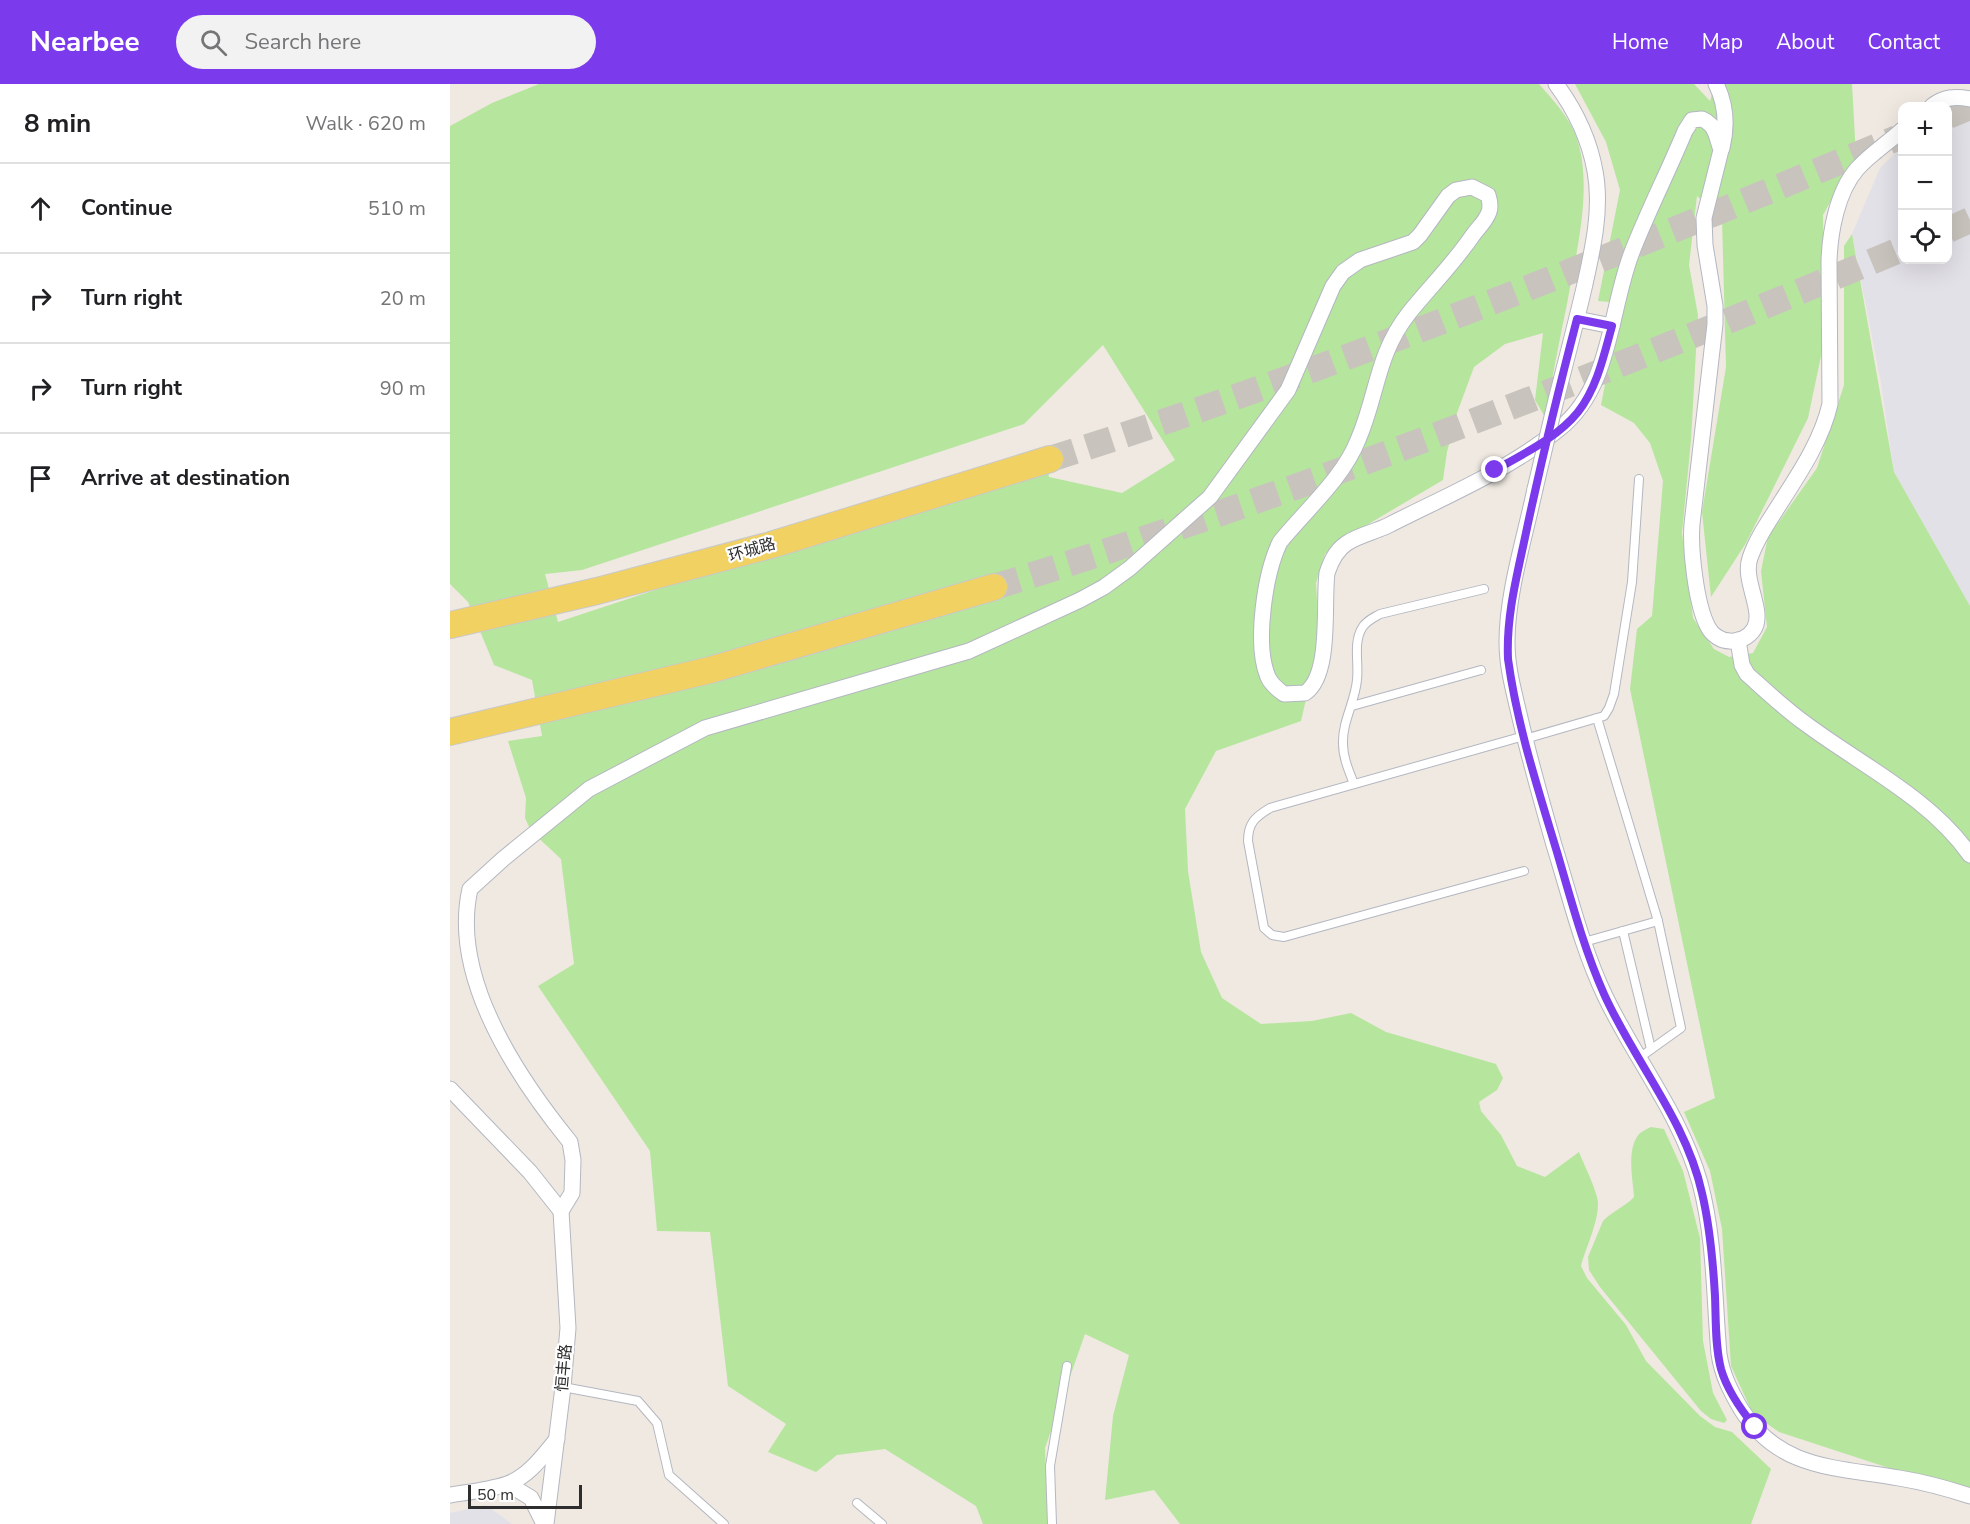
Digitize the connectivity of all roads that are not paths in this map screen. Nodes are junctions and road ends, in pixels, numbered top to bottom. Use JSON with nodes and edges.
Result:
{"nodes":[{"id":1,"x":1556,"y":84,"type":"edge"},
{"id":2,"x":1716,"y":84,"type":"edge"},
{"id":3,"x":1970,"y":99,"type":"edge"},
{"id":4,"x":1939,"y":102,"type":"edge"},
{"id":5,"x":1898,"y":133,"type":"edge"},
{"id":6,"x":1721,"y":150,"type":"junction"},
{"id":7,"x":1577,"y":319,"type":"junction"},
{"id":8,"x":1612,"y":326,"type":"junction"},
{"id":9,"x":1050,"y":459,"type":"tunnel mouth"},
{"id":10,"x":1639,"y":479,"type":"dead end"},
{"id":11,"x":994,"y":587,"type":"tunnel mouth"},
{"id":12,"x":1484,"y":589,"type":"dead end"},
{"id":13,"x":450,"y":625,"type":"edge"},
{"id":14,"x":1738,"y":640,"type":"junction"},
{"id":15,"x":1481,"y":670,"type":"dead end"},
{"id":16,"x":1352,"y":706,"type":"junction"},
{"id":17,"x":1597,"y":718,"type":"junction"},
{"id":18,"x":450,"y":732,"type":"edge"},
{"id":19,"x":1524,"y":738,"type":"junction"},
{"id":20,"x":1354,"y":784,"type":"junction"},
{"id":21,"x":1970,"y":855,"type":"edge"},
{"id":22,"x":1524,"y":871,"type":"dead end"},
{"id":23,"x":1658,"y":921,"type":"junction"},
{"id":24,"x":1623,"y":931,"type":"junction"},
{"id":25,"x":452,"y":934,"type":"dead end"},
{"id":26,"x":1584,"y":942,"type":"junction"},
{"id":27,"x":470,"y":1008,"type":"dead end"},
{"id":28,"x":1645,"y":1054,"type":"junction"},
{"id":29,"x":450,"y":1089,"type":"edge"},
{"id":30,"x":561,"y":1211,"type":"junction"},
{"id":31,"x":1067,"y":1366,"type":"dead end"},
{"id":32,"x":563,"y":1387,"type":"junction"},
{"id":33,"x":556,"y":1439,"type":"junction"},
{"id":34,"x":508,"y":1484,"type":"junction"},
{"id":35,"x":450,"y":1495,"type":"edge"},
{"id":36,"x":1970,"y":1496,"type":"edge"},
{"id":37,"x":857,"y":1503,"type":"dead end"},
{"id":38,"x":545,"y":1524,"type":"edge"},
{"id":39,"x":724,"y":1524,"type":"edge"},
{"id":40,"x":882,"y":1524,"type":"edge"},
{"id":41,"x":1052,"y":1524,"type":"edge"}],
"edges":[{"from":1,"to":7,"type":"street"},
{"from":2,"to":6,"type":"street"},
{"from":3,"to":4,"type":"street"},
{"from":5,"to":14,"type":"street"},
{"from":6,"to":8,"type":"street"},
{"from":6,"to":14,"type":"street"},
{"from":7,"to":8,"type":"street"},
{"from":7,"to":19,"type":"street","bridge":true},
{"from":8,"to":25,"type":"street"},
{"from":9,"to":13,"type":"main road","name":"环城路"},
{"from":10,"to":17,"type":"lane"},
{"from":11,"to":18,"type":"main road"},
{"from":12,"to":16,"type":"lane"},
{"from":14,"to":21,"type":"street"},
{"from":15,"to":16,"type":"lane"},
{"from":16,"to":20,"type":"lane"},
{"from":17,"to":19,"type":"lane"},
{"from":17,"to":23,"type":"lane"},
{"from":19,"to":20,"type":"lane"},
{"from":19,"to":26,"type":"street"},
{"from":20,"to":22,"type":"lane"},
{"from":23,"to":24,"type":"lane"},
{"from":23,"to":28,"type":"lane"},
{"from":24,"to":26,"type":"lane"},
{"from":24,"to":28,"type":"lane"},
{"from":26,"to":28,"type":"street"},
{"from":27,"to":30,"type":"street"},
{"from":28,"to":36,"type":"street"},
{"from":29,"to":30,"type":"street"},
{"from":30,"to":32,"type":"street","name":"恒丰路"},
{"from":31,"to":41,"type":"lane"},
{"from":32,"to":33,"type":"street","name":"恒丰路"},
{"from":32,"to":39,"type":"lane"},
{"from":33,"to":34,"type":"street"},
{"from":33,"to":38,"type":"street","name":"恒丰路"},
{"from":34,"to":35,"type":"street"},
{"from":34,"to":38,"type":"street"},
{"from":37,"to":40,"type":"lane"}]}
